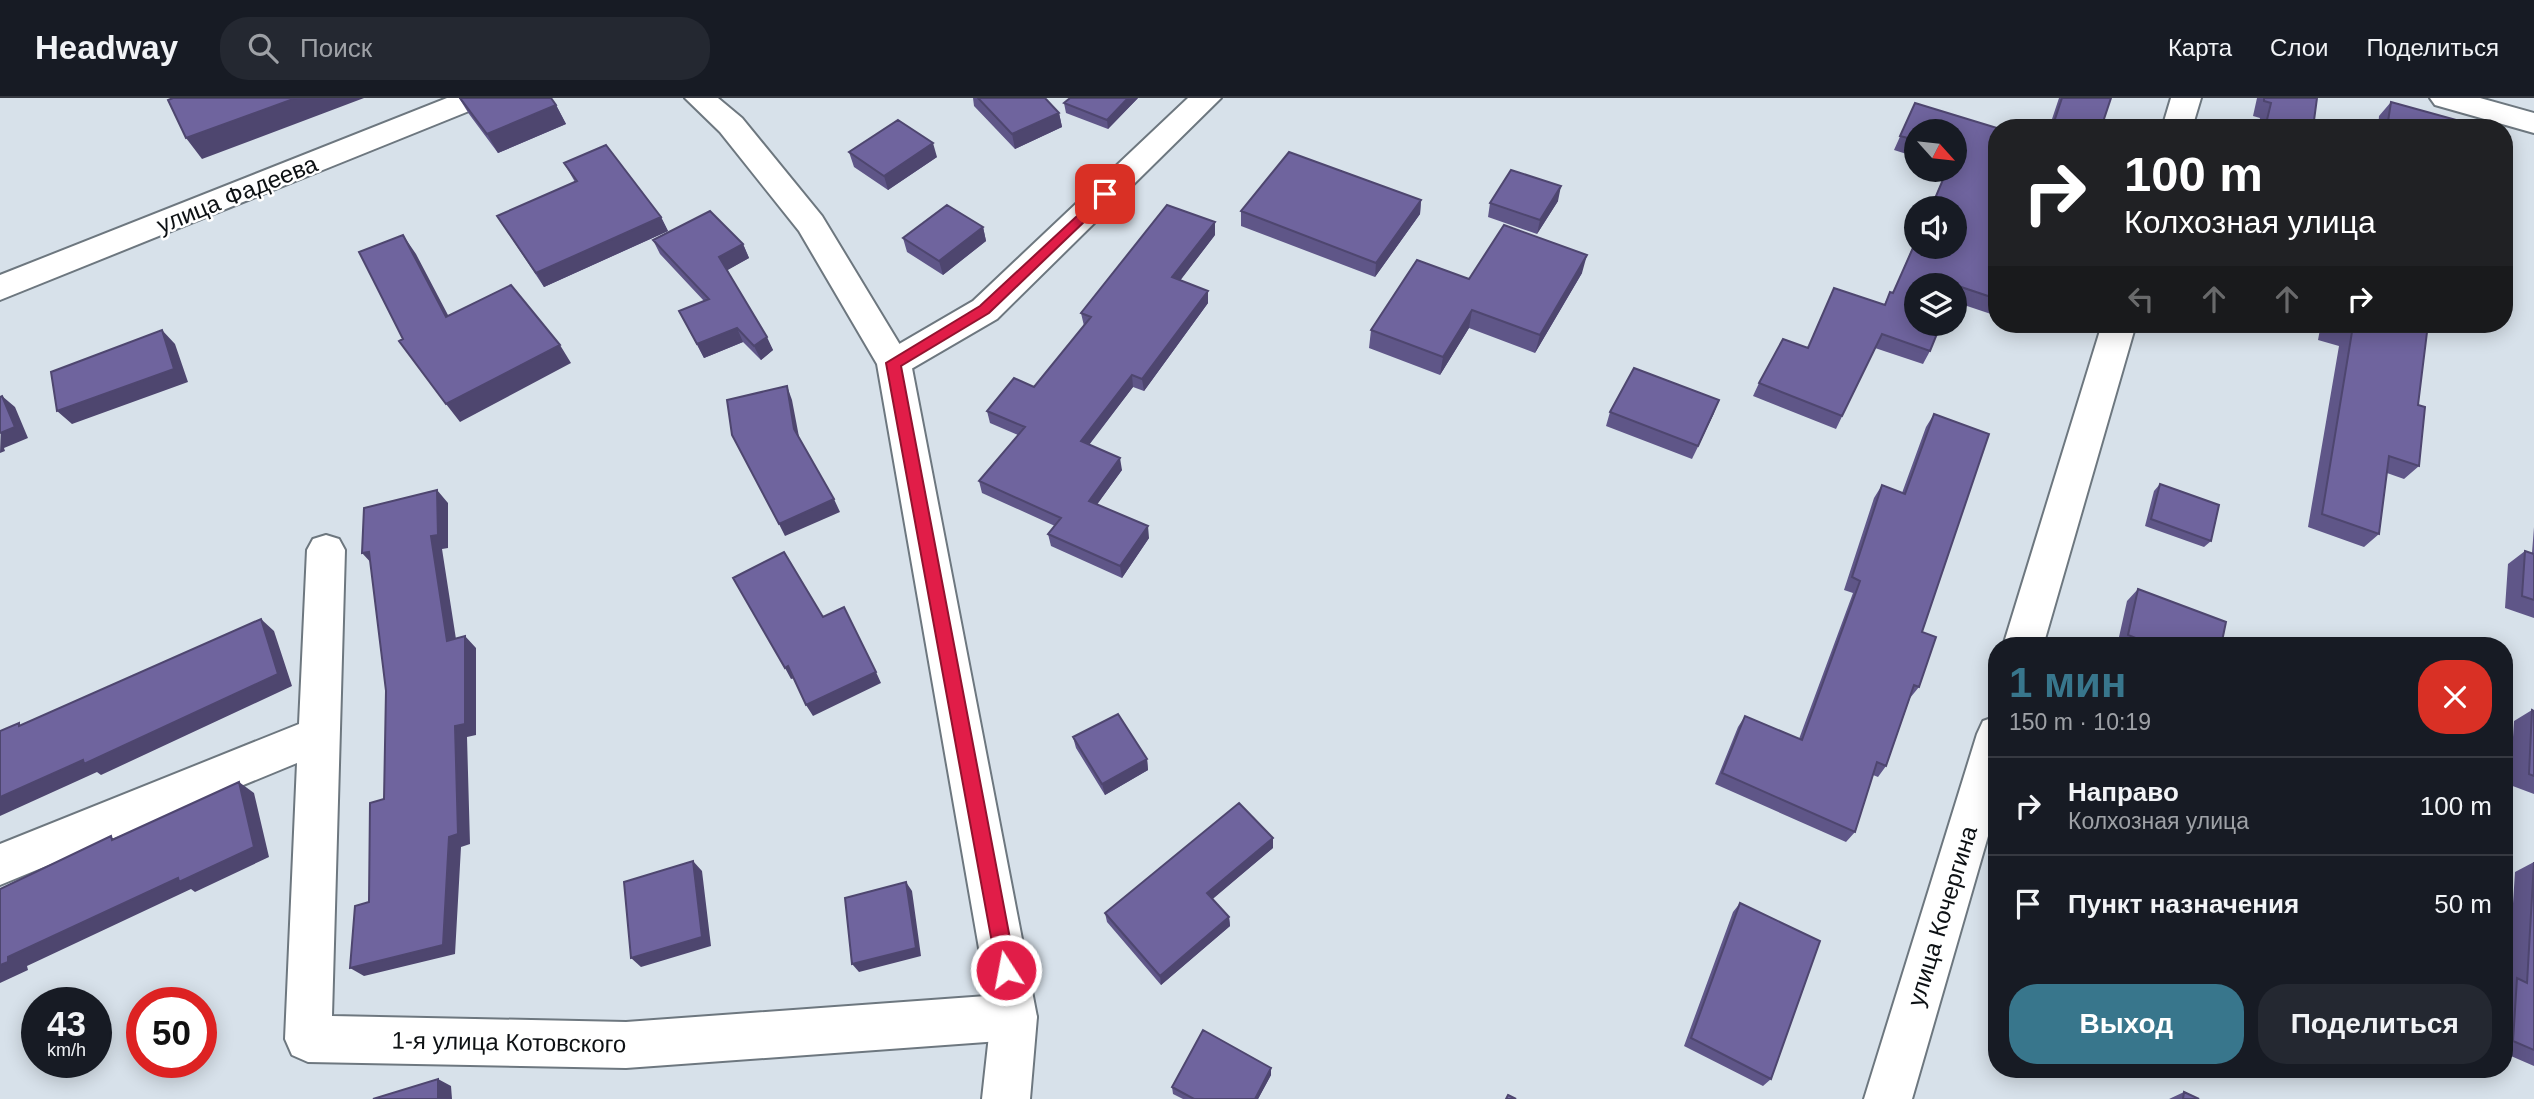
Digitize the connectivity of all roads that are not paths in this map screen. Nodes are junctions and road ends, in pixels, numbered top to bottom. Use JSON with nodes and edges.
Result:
{"nodes":[{"id":1,"x":474,"y":98,"type":"edge"},
{"id":2,"x":700,"y":98,"type":"edge"},
{"id":3,"x":1206,"y":98,"type":"edge"},
{"id":4,"x":2186,"y":98,"type":"edge"},
{"id":5,"x":2445,"y":98,"type":"edge"},
{"id":6,"x":2180,"y":119,"type":"edge"},
{"id":7,"x":2534,"y":123,"type":"edge"},
{"id":8,"x":0,"y":288,"type":"edge"},
{"id":9,"x":2116,"y":333,"type":"edge"},
{"id":10,"x":894,"y":363,"type":"junction"},
{"id":11,"x":326,"y":550,"type":"dead end"},
{"id":12,"x":2026,"y":637,"type":"edge"},
{"id":13,"x":319,"y":735,"type":"junction"},
{"id":14,"x":1988,"y":764,"type":"edge"},
{"id":15,"x":0,"y":865,"type":"edge"},
{"id":16,"x":1014,"y":1017,"type":"junction"},
{"id":17,"x":1006,"y":1099,"type":"edge"},
{"id":18,"x":1888,"y":1099,"type":"edge"}],
"edges":[{"from":1,"to":8,"type":"street","name":"улица Фадеева"},
{"from":2,"to":10,"type":"street"},
{"from":3,"to":10,"type":"street"},
{"from":4,"to":6,"type":"street"},
{"from":5,"to":7,"type":"street"},
{"from":9,"to":12,"type":"street"},
{"from":10,"to":16,"type":"street"},
{"from":11,"to":13,"type":"street","name":"1-я улица Котовского"},
{"from":13,"to":15,"type":"street"},
{"from":13,"to":16,"type":"street","name":"1-я улица Котовского"},
{"from":14,"to":18,"type":"street","name":"улица Кочергина"},
{"from":16,"to":17,"type":"street"}]}
